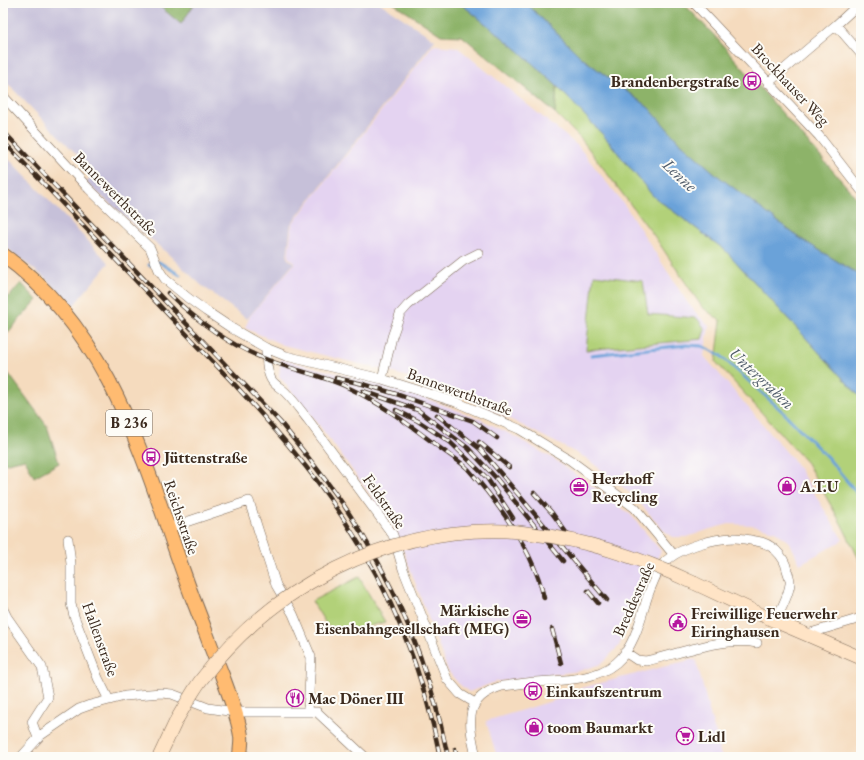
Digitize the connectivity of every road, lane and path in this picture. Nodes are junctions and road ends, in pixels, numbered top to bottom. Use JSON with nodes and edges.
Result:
{"nodes":[{"id":1,"x":694,"y":3,"type":"edge"},
{"id":2,"x":860,"y":3,"type":"edge"},
{"id":3,"x":836,"y":25,"type":"junction"},
{"id":4,"x":861,"y":54,"type":"edge"},
{"id":5,"x":768,"y":83,"type":"junction"},
{"id":6,"x":3,"y":96,"type":"edge"},
{"id":7,"x":861,"y":190,"type":"edge"},
{"id":8,"x":479,"y":253,"type":"dead end"},
{"id":9,"x":3,"y":255,"type":"edge"},
{"id":10,"x":266,"y":348,"type":"junction"},
{"id":11,"x":382,"y":379,"type":"junction"},
{"id":12,"x":168,"y":528,"type":"junction"},
{"id":13,"x":68,"y":539,"type":"dead end"},
{"id":14,"x":674,"y":555,"type":"junction"},
{"id":15,"x":3,"y":609,"type":"edge"},
{"id":16,"x":861,"y":618,"type":"edge"},
{"id":17,"x":775,"y":621,"type":"junction"},
{"id":18,"x":806,"y":634,"type":"junction"},
{"id":19,"x":757,"y":643,"type":"dead end"},
{"id":20,"x":625,"y":652,"type":"junction"},
{"id":21,"x":861,"y":658,"type":"edge"},
{"id":22,"x":109,"y":700,"type":"junction"},
{"id":23,"x":475,"y":702,"type":"junction"},
{"id":24,"x":235,"y":712,"type":"junction"},
{"id":25,"x":313,"y":712,"type":"junction"},
{"id":26,"x":38,"y":738,"type":"junction"},
{"id":27,"x":21,"y":757,"type":"edge"},
{"id":28,"x":159,"y":757,"type":"edge"},
{"id":29,"x":240,"y":757,"type":"edge"},
{"id":30,"x":365,"y":757,"type":"edge"},
{"id":31,"x":476,"y":757,"type":"edge"}],
"edges":[{"from":1,"to":5,"type":"street","name":"Brockhauser Weg"},
{"from":2,"to":3,"type":"street"},
{"from":3,"to":4,"type":"street"},
{"from":3,"to":5,"type":"street"},
{"from":5,"to":7,"type":"street","name":"Brockhauser Weg"},
{"from":6,"to":10,"type":"street","name":"Bannewerthstraße"},
{"from":8,"to":11,"type":"street","name":"Bannewerthstraße"},
{"from":9,"to":12,"type":"main road","name":"Reichsstraße","number":"B 236"},
{"from":10,"to":11,"type":"street","name":"Bannewerthstraße"},
{"from":10,"to":23,"type":"street","name":"Feldstraße"},
{"from":11,"to":14,"type":"street","name":"Bannewerthstraße"},
{"from":12,"to":24,"type":"main road","name":"Reichsstraße","number":"B 236"},
{"from":12,"to":25,"type":"street"},
{"from":13,"to":22,"type":"street","name":"Hallenstraße"},
{"from":14,"to":17,"type":"street","name":"Breddestraße"},
{"from":14,"to":20,"type":"street","name":"Breddestraße"},
{"from":15,"to":26,"type":"street"},
{"from":16,"to":18,"type":"street"},
{"from":17,"to":18,"type":"main road"},
{"from":17,"to":28,"type":"main road","bridge":true},
{"from":18,"to":21,"type":"main road"},
{"from":19,"to":20,"type":"street","name":"Breddestraße"},
{"from":20,"to":23,"type":"street","name":"Breddestraße"},
{"from":22,"to":24,"type":"street","name":"Hallenstraße"},
{"from":22,"to":26,"type":"street","name":"Hallenstraße"},
{"from":23,"to":31,"type":"street"},
{"from":24,"to":25,"type":"street","name":"Hallenstraße"},
{"from":24,"to":29,"type":"main road","name":"Reichsstraße","number":"B 236"},
{"from":25,"to":30,"type":"street"},
{"from":26,"to":27,"type":"street","name":"Hallenstraße"}]}
